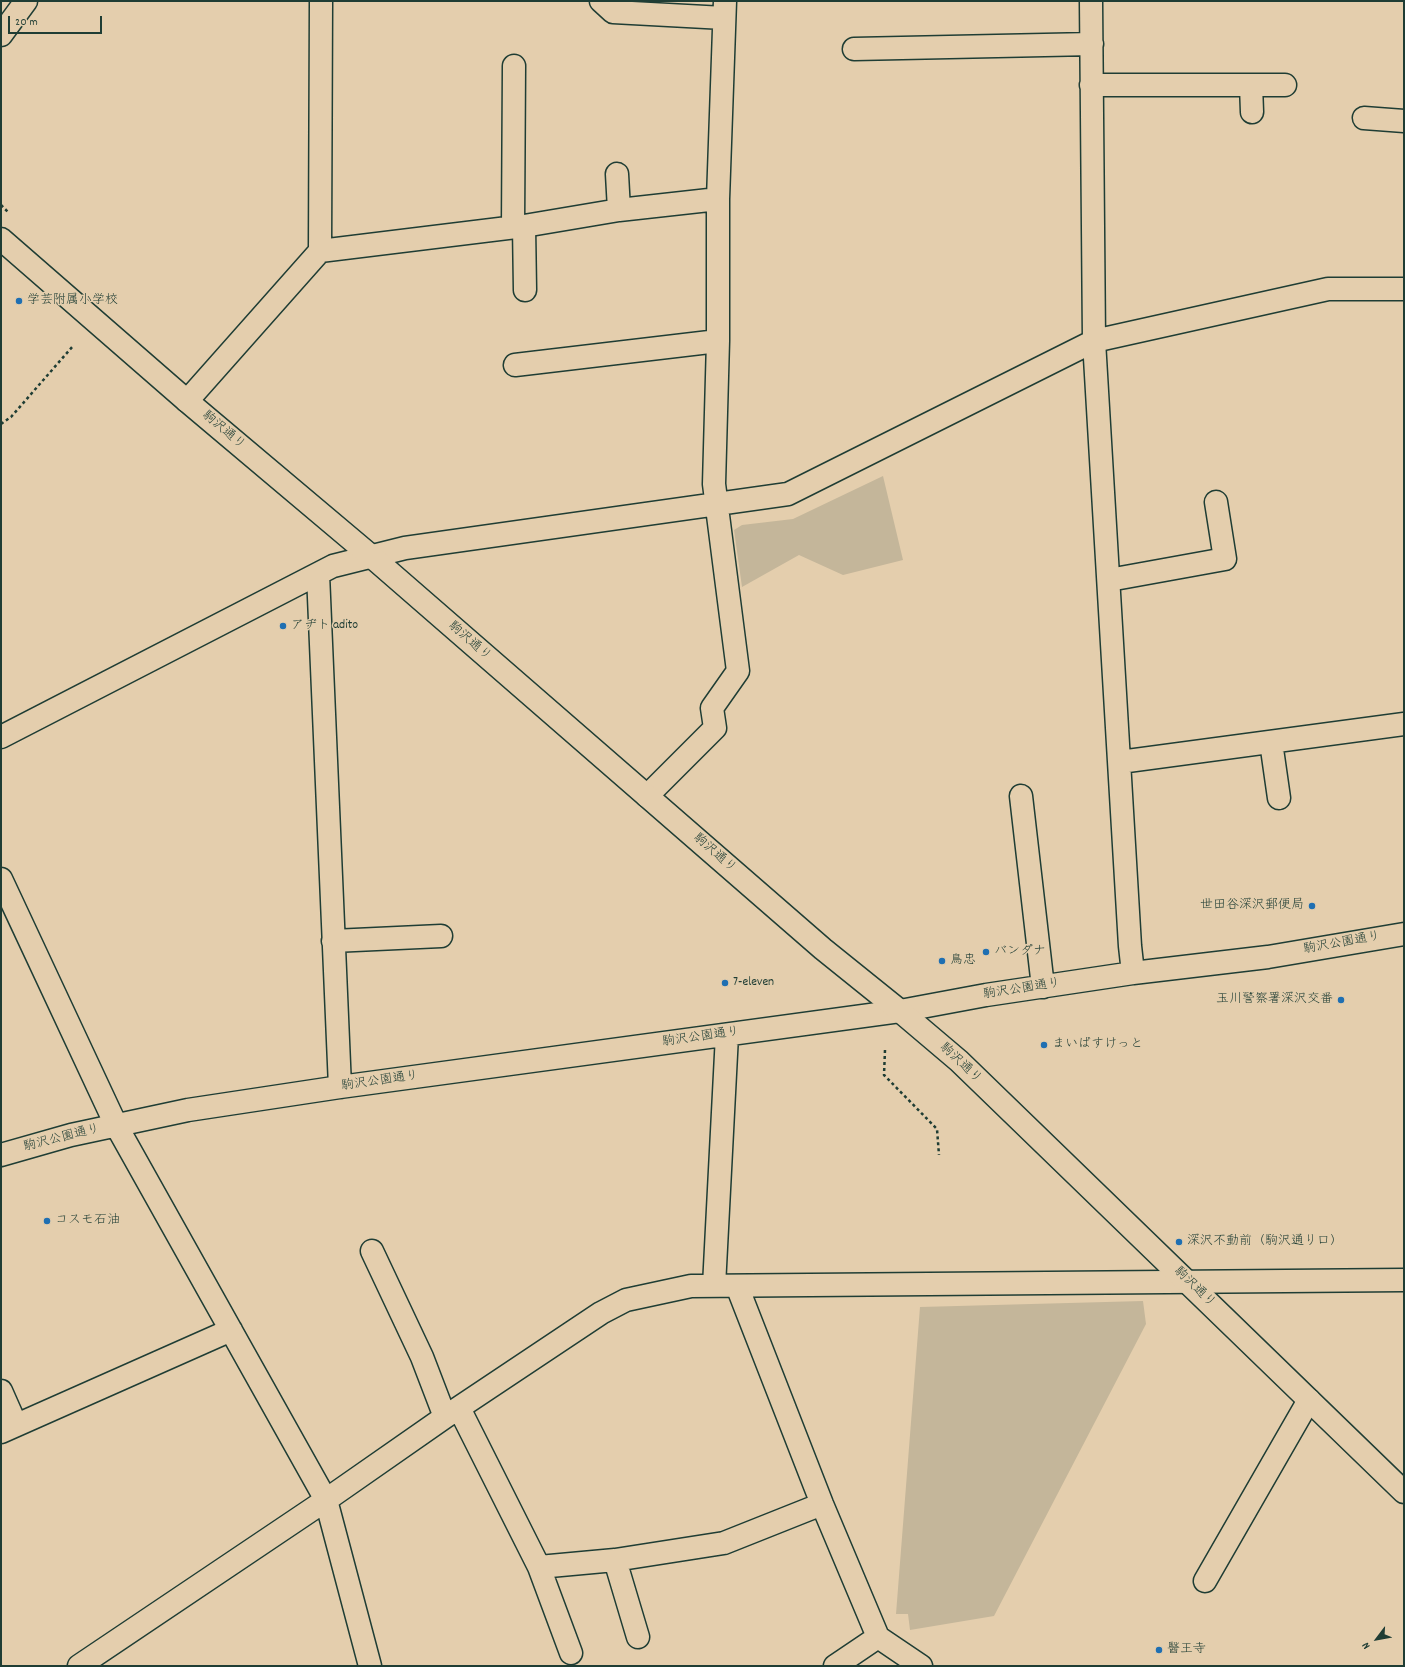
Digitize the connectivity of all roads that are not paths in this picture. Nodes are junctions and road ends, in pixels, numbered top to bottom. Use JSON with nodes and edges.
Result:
{"nodes":[{"id":1,"x":26,"y":1,"type":"edge"},
{"id":2,"x":321,"y":1,"type":"edge"},
{"id":3,"x":601,"y":1,"type":"edge"},
{"id":4,"x":1091,"y":1,"type":"edge"},
{"id":5,"x":724,"y":9,"type":"edge"},
{"id":6,"x":1,"y":35,"type":"edge"},
{"id":7,"x":1092,"y":44,"type":"junction"},
{"id":8,"x":854,"y":49,"type":"dead end"},
{"id":9,"x":514,"y":66,"type":"dead end"},
{"id":10,"x":1091,"y":85,"type":"junction"},
{"id":11,"x":1251,"y":85,"type":"junction"},
{"id":12,"x":1285,"y":85,"type":"dead end"},
{"id":13,"x":1252,"y":112,"type":"dead end"},
{"id":14,"x":1364,"y":118,"type":"dead end"},
{"id":15,"x":1404,"y":121,"type":"edge"},
{"id":16,"x":617,"y":174,"type":"dead end"},
{"id":17,"x":718,"y":199,"type":"junction"},
{"id":18,"x":619,"y":210,"type":"junction"},
{"id":19,"x":518,"y":227,"type":"junction"},
{"id":20,"x":1,"y":239,"type":"edge"},
{"id":21,"x":320,"y":251,"type":"junction"},
{"id":22,"x":1404,"y":289,"type":"edge"},
{"id":23,"x":525,"y":290,"type":"dead end"},
{"id":24,"x":718,"y":341,"type":"junction"},
{"id":25,"x":1094,"y":341,"type":"junction"},
{"id":26,"x":515,"y":365,"type":"dead end"},
{"id":27,"x":188,"y":401,"type":"junction"},
{"id":28,"x":1216,"y":502,"type":"dead end"},
{"id":29,"x":716,"y":504,"type":"junction"},
{"id":30,"x":371,"y":556,"type":"junction"},
{"id":31,"x":318,"y":574,"type":"junction"},
{"id":32,"x":1109,"y":580,"type":"junction"},
{"id":33,"x":1404,"y":724,"type":"edge"},
{"id":34,"x":1,"y":737,"type":"edge"},
{"id":35,"x":1271,"y":742,"type":"junction"},
{"id":36,"x":1120,"y":762,"type":"junction"},
{"id":37,"x":647,"y":796,"type":"junction"},
{"id":38,"x":1021,"y":796,"type":"dead end"},
{"id":39,"x":1279,"y":798,"type":"dead end"},
{"id":40,"x":1,"y":879,"type":"edge"},
{"id":41,"x":1404,"y":934,"type":"edge"},
{"id":42,"x":442,"y":936,"type":"dead end"},
{"id":43,"x":333,"y":941,"type":"junction"},
{"id":44,"x":1133,"y":973,"type":"junction"},
{"id":45,"x":1043,"y":987,"type":"junction"},
{"id":46,"x":900,"y":1011,"type":"junction"},
{"id":47,"x":726,"y":1035,"type":"junction"},
{"id":48,"x":340,"y":1087,"type":"junction"},
{"id":49,"x":116,"y":1125,"type":"junction"},
{"id":50,"x":1,"y":1155,"type":"edge"},
{"id":51,"x":372,"y":1251,"type":"dead end"},
{"id":52,"x":1404,"y":1280,"type":"edge"},
{"id":53,"x":1187,"y":1282,"type":"junction"},
{"id":54,"x":714,"y":1286,"type":"junction"},
{"id":55,"x":737,"y":1286,"type":"junction"},
{"id":56,"x":232,"y":1330,"type":"junction"},
{"id":57,"x":1,"y":1391,"type":"edge"},
{"id":58,"x":1309,"y":1400,"type":"junction"},
{"id":59,"x":452,"y":1412,"type":"junction"},
{"id":60,"x":8,"y":1429,"type":"edge"},
{"id":61,"x":1404,"y":1492,"type":"edge"},
{"id":62,"x":326,"y":1500,"type":"junction"},
{"id":63,"x":822,"y":1504,"type":"junction"},
{"id":64,"x":615,"y":1560,"type":"junction"},
{"id":65,"x":539,"y":1567,"type":"junction"},
{"id":66,"x":1205,"y":1581,"type":"dead end"},
{"id":67,"x":638,"y":1637,"type":"dead end"},
{"id":68,"x":878,"y":1637,"type":"junction"},
{"id":69,"x":571,"y":1654,"type":"dead end"},
{"id":70,"x":79,"y":1666,"type":"edge"},
{"id":71,"x":370,"y":1666,"type":"edge"},
{"id":72,"x":835,"y":1666,"type":"edge"},
{"id":73,"x":921,"y":1666,"type":"edge"}],
"edges":[{"from":1,"to":6,"type":"street"},
{"from":2,"to":21,"type":"street"},
{"from":3,"to":5,"type":"street"},
{"from":4,"to":7,"type":"street"},
{"from":5,"to":17,"type":"street"},
{"from":7,"to":8,"type":"street"},
{"from":7,"to":10,"type":"street"},
{"from":9,"to":19,"type":"street"},
{"from":10,"to":11,"type":"street"},
{"from":10,"to":25,"type":"street"},
{"from":11,"to":12,"type":"street"},
{"from":11,"to":13,"type":"street"},
{"from":14,"to":15,"type":"street"},
{"from":16,"to":18,"type":"street"},
{"from":17,"to":18,"type":"street"},
{"from":17,"to":24,"type":"street"},
{"from":18,"to":19,"type":"street"},
{"from":19,"to":21,"type":"street"},
{"from":19,"to":23,"type":"street"},
{"from":20,"to":27,"type":"street","name":"駒沢通り"},
{"from":21,"to":27,"type":"street"},
{"from":22,"to":25,"type":"street"},
{"from":24,"to":26,"type":"street"},
{"from":24,"to":29,"type":"street"},
{"from":25,"to":29,"type":"street"},
{"from":25,"to":32,"type":"street"},
{"from":27,"to":30,"type":"street","name":"駒沢通り"},
{"from":28,"to":32,"type":"street"},
{"from":29,"to":30,"type":"street"},
{"from":29,"to":37,"type":"street"},
{"from":30,"to":31,"type":"street"},
{"from":30,"to":37,"type":"street","name":"駒沢通り"},
{"from":31,"to":34,"type":"street"},
{"from":31,"to":43,"type":"street"},
{"from":32,"to":36,"type":"street"},
{"from":33,"to":35,"type":"street"},
{"from":35,"to":36,"type":"street"},
{"from":35,"to":39,"type":"street"},
{"from":36,"to":44,"type":"street"},
{"from":37,"to":46,"type":"street","name":"駒沢通り"},
{"from":38,"to":45,"type":"street"},
{"from":40,"to":49,"type":"street"},
{"from":41,"to":44,"type":"street","name":"駒沢公園通り"},
{"from":42,"to":43,"type":"street"},
{"from":43,"to":48,"type":"street"},
{"from":44,"to":45,"type":"street","name":"駒沢公園通り"},
{"from":45,"to":46,"type":"street","name":"駒沢公園通り"},
{"from":46,"to":47,"type":"street","name":"駒沢公園通り"},
{"from":46,"to":53,"type":"street","name":"駒沢通り"},
{"from":47,"to":48,"type":"street","name":"駒沢公園通り"},
{"from":47,"to":54,"type":"street"},
{"from":48,"to":49,"type":"street","name":"駒沢公園通り"},
{"from":49,"to":50,"type":"street","name":"駒沢公園通り"},
{"from":49,"to":56,"type":"street"},
{"from":51,"to":59,"type":"street"},
{"from":52,"to":53,"type":"street"},
{"from":53,"to":55,"type":"street"},
{"from":53,"to":58,"type":"street","name":"駒沢通り"},
{"from":54,"to":55,"type":"street"},
{"from":54,"to":59,"type":"street"},
{"from":55,"to":63,"type":"street"},
{"from":56,"to":60,"type":"street"},
{"from":56,"to":62,"type":"street"},
{"from":57,"to":60,"type":"street"},
{"from":58,"to":61,"type":"street","name":"駒沢通り"},
{"from":58,"to":66,"type":"street"},
{"from":59,"to":62,"type":"street"},
{"from":59,"to":65,"type":"street"},
{"from":62,"to":70,"type":"street"},
{"from":62,"to":71,"type":"street"},
{"from":63,"to":64,"type":"street"},
{"from":63,"to":68,"type":"street"},
{"from":64,"to":65,"type":"street"},
{"from":64,"to":67,"type":"street"},
{"from":65,"to":69,"type":"street"},
{"from":68,"to":72,"type":"street"},
{"from":68,"to":73,"type":"street"}]}
